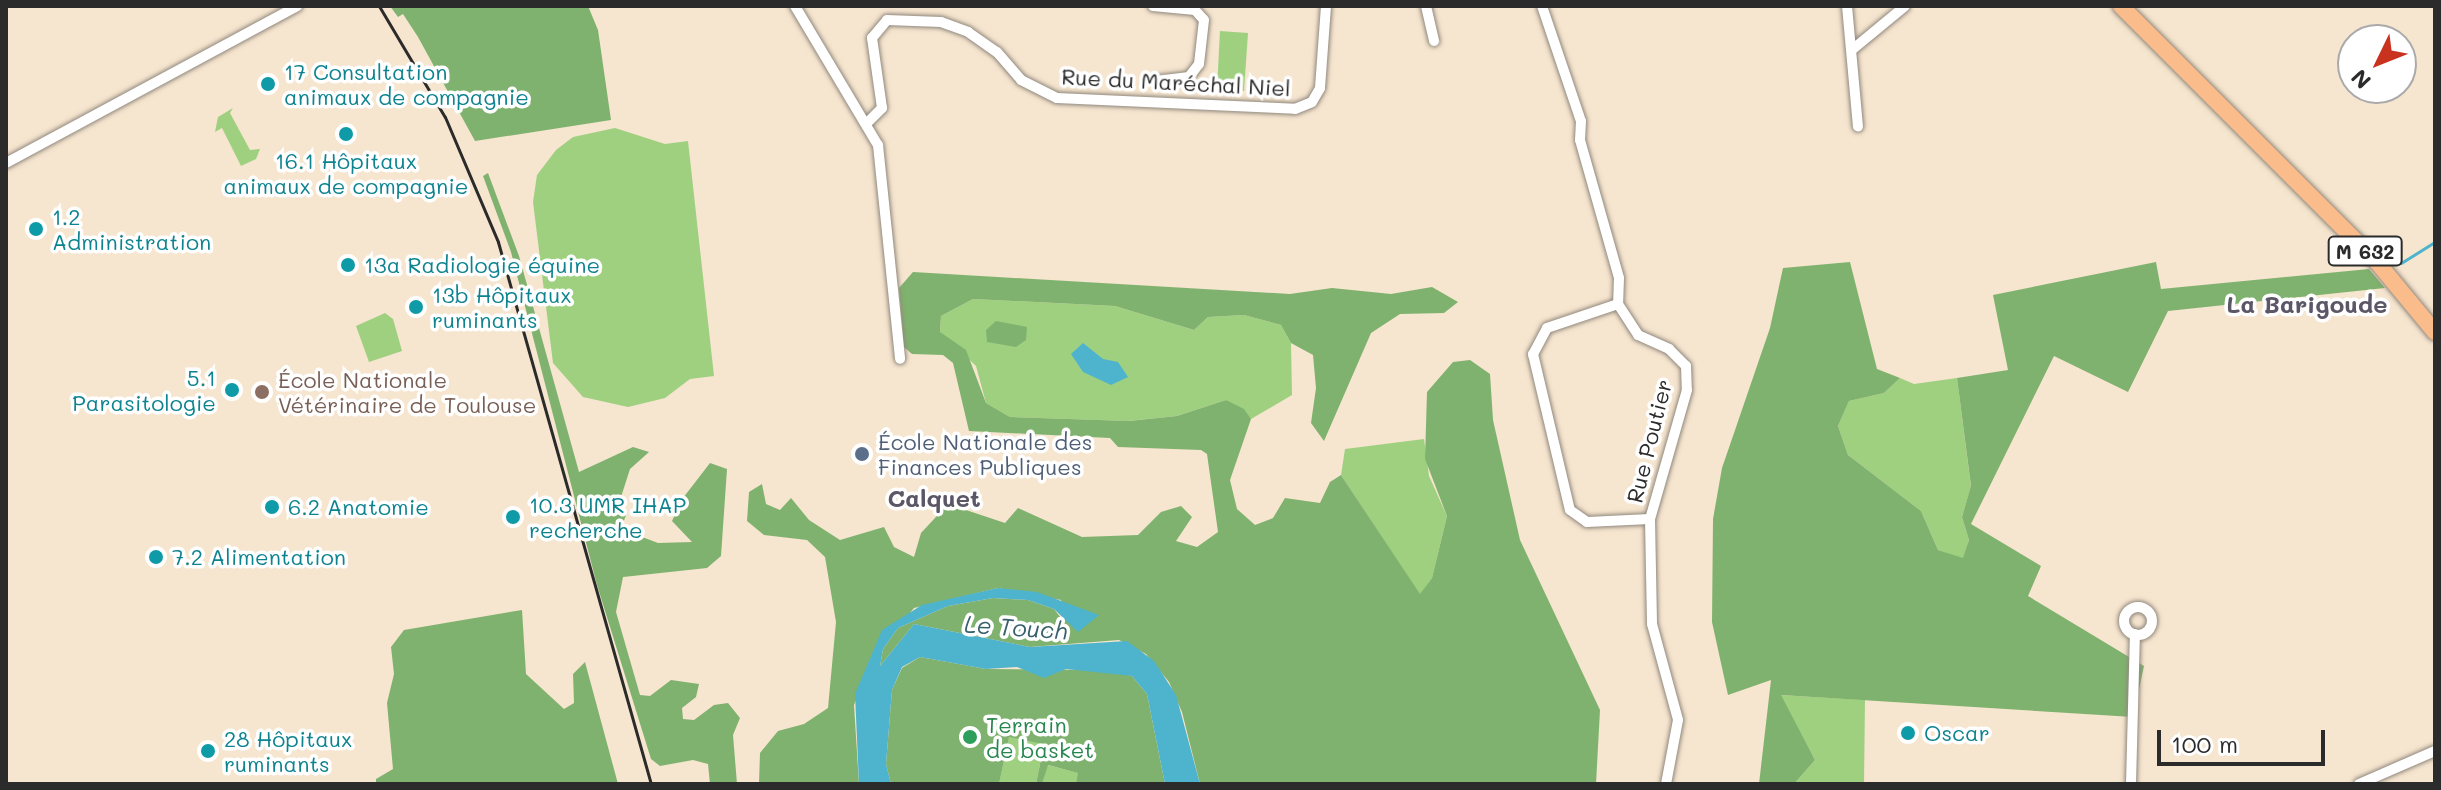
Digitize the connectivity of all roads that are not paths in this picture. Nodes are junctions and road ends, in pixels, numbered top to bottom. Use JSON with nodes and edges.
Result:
{"nodes":[{"id":1,"x":297,"y":6,"type":"edge"},
{"id":2,"x":795,"y":6,"type":"edge"},
{"id":3,"x":1153,"y":6,"type":"edge"},
{"id":4,"x":1326,"y":6,"type":"edge"},
{"id":5,"x":1426,"y":6,"type":"edge"},
{"id":6,"x":1542,"y":6,"type":"edge"},
{"id":7,"x":1847,"y":6,"type":"edge"},
{"id":8,"x":1905,"y":6,"type":"edge"},
{"id":9,"x":2121,"y":6,"type":"edge"},
{"id":10,"x":1434,"y":41,"type":"dead end"},
{"id":11,"x":1853,"y":49,"type":"junction"},
{"id":12,"x":1158,"y":81,"type":"dead end"},
{"id":13,"x":868,"y":122,"type":"junction"},
{"id":14,"x":1858,"y":126,"type":"dead end"},
{"id":15,"x":6,"y":163,"type":"edge"},
{"id":16,"x":2291,"y":174,"type":"junction"},
{"id":17,"x":1618,"y":304,"type":"junction"},
{"id":18,"x":2435,"y":318,"type":"edge"},
{"id":19,"x":2435,"y":332,"type":"edge"},
{"id":20,"x":900,"y":359,"type":"dead end"},
{"id":21,"x":1650,"y":519,"type":"junction"},
{"id":22,"x":2135,"y":634,"type":"dead end"},
{"id":23,"x":2435,"y":751,"type":"edge"},
{"id":24,"x":1666,"y":784,"type":"edge"},
{"id":25,"x":2131,"y":784,"type":"edge"},
{"id":26,"x":2359,"y":784,"type":"edge"}],
"edges":[{"from":1,"to":15,"type":"street"},
{"from":2,"to":13,"type":"street"},
{"from":3,"to":12,"type":"street"},
{"from":4,"to":13,"type":"street","name":"Rue du Maréchal Niel"},
{"from":5,"to":10,"type":"street"},
{"from":6,"to":17,"type":"street"},
{"from":7,"to":11,"type":"street"},
{"from":8,"to":11,"type":"street"},
{"from":9,"to":16,"type":"main road","number":"M 632"},
{"from":11,"to":14,"type":"street"},
{"from":13,"to":20,"type":"street"},
{"from":16,"to":18,"type":"main road","number":"M 632"},
{"from":16,"to":19,"type":"main road","number":"M 632"},
{"from":17,"to":21,"type":"street","name":"Rue Poutier"},
{"from":17,"to":21,"type":"street"},
{"from":21,"to":24,"type":"street","name":"Rue Poutier"},
{"from":22,"to":25,"type":"street"},
{"from":23,"to":26,"type":"street"}]}
